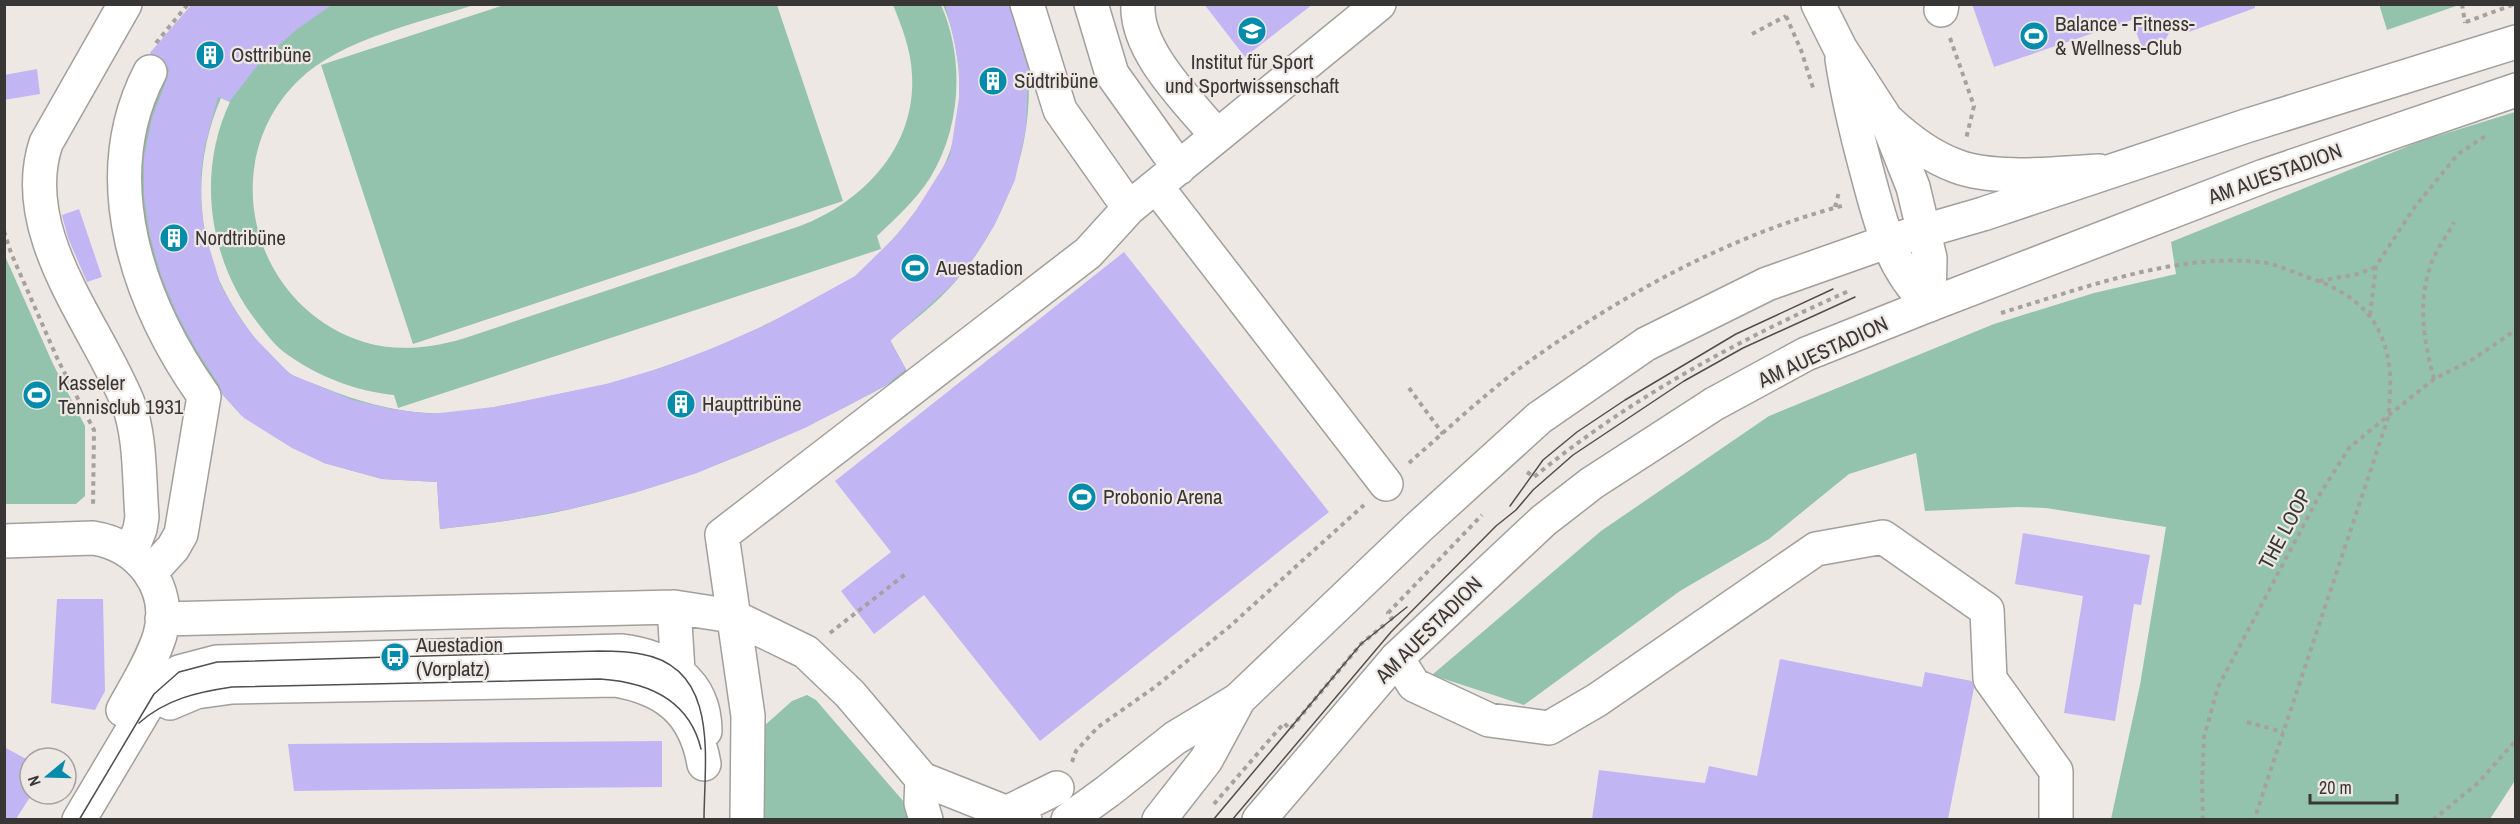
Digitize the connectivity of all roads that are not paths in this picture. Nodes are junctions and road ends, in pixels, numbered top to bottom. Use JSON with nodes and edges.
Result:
{"nodes":[{"id":1,"x":125,"y":4,"type":"edge"},
{"id":2,"x":1027,"y":4,"type":"edge"},
{"id":3,"x":1091,"y":4,"type":"edge"},
{"id":4,"x":1138,"y":4,"type":"edge"},
{"id":5,"x":1379,"y":4,"type":"edge"},
{"id":6,"x":1818,"y":4,"type":"edge"},
{"id":7,"x":2516,"y":42,"type":"edge"},
{"id":8,"x":1840,"y":48,"type":"junction"},
{"id":9,"x":150,"y":72,"type":"dead end"},
{"id":10,"x":2516,"y":90,"type":"edge"},
{"id":11,"x":1886,"y":119,"type":"junction"},
{"id":12,"x":1217,"y":136,"type":"junction"},
{"id":13,"x":2122,"y":169,"type":"junction"},
{"id":14,"x":1167,"y":177,"type":"junction"},
{"id":15,"x":1130,"y":208,"type":"junction"},
{"id":16,"x":1924,"y":230,"type":"junction"},
{"id":17,"x":1887,"y":242,"type":"junction"},
{"id":18,"x":1929,"y":304,"type":"junction"},
{"id":19,"x":1386,"y":484,"type":"road end"},
{"id":20,"x":4,"y":541,"type":"edge"},
{"id":21,"x":141,"y":562,"type":"junction"},
{"id":22,"x":674,"y":607,"type":"junction"},
{"id":23,"x":732,"y":616,"type":"junction"},
{"id":24,"x":167,"y":619,"type":"junction"},
{"id":25,"x":1397,"y":658,"type":"junction"},
{"id":26,"x":678,"y":671,"type":"junction"},
{"id":27,"x":1239,"y":699,"type":"junction"},
{"id":28,"x":150,"y":700,"type":"junction"},
{"id":29,"x":922,"y":779,"type":"junction"},
{"id":30,"x":1057,"y":788,"type":"road end"},
{"id":31,"x":1008,"y":817,"type":"edge"},
{"id":32,"x":64,"y":819,"type":"edge"},
{"id":33,"x":79,"y":819,"type":"edge"},
{"id":34,"x":747,"y":819,"type":"edge"},
{"id":35,"x":926,"y":819,"type":"edge"},
{"id":36,"x":1068,"y":819,"type":"edge"},
{"id":37,"x":1159,"y":819,"type":"edge"},
{"id":38,"x":1259,"y":819,"type":"edge"},
{"id":39,"x":2056,"y":819,"type":"edge"}],
"edges":[{"from":1,"to":21,"type":"street"},
{"from":2,"to":15,"type":"street"},
{"from":3,"to":14,"type":"street"},
{"from":4,"to":12,"type":"street"},
{"from":5,"to":12,"type":"street"},
{"from":6,"to":8,"type":"street"},
{"from":7,"to":13,"type":"street"},
{"from":8,"to":11,"type":"street"},
{"from":8,"to":17,"type":"street"},
{"from":9,"to":21,"type":"street"},
{"from":10,"to":18,"type":"street","name":"AM AUESTADION"},
{"from":11,"to":13,"type":"street"},
{"from":11,"to":16,"type":"street"},
{"from":12,"to":14,"type":"street"},
{"from":13,"to":16,"type":"street"},
{"from":14,"to":15,"type":"street"},
{"from":14,"to":19,"type":"street"},
{"from":15,"to":23,"type":"street"},
{"from":16,"to":17,"type":"street"},
{"from":16,"to":18,"type":"street"},
{"from":17,"to":18,"type":"street"},
{"from":17,"to":27,"type":"street"},
{"from":18,"to":25,"type":"street","name":"AM AUESTADION"},
{"from":20,"to":21,"type":"street"},
{"from":21,"to":24,"type":"street"},
{"from":22,"to":23,"type":"street"},
{"from":22,"to":24,"type":"street"},
{"from":22,"to":26,"type":"street"},
{"from":23,"to":29,"type":"street"},
{"from":23,"to":34,"type":"street"},
{"from":24,"to":28,"type":"street"},
{"from":25,"to":38,"type":"street","name":"AM AUESTADION"},
{"from":25,"to":39,"type":"street"},
{"from":26,"to":28,"type":"street"},
{"from":26,"to":28,"type":"street"},
{"from":27,"to":36,"type":"street"},
{"from":27,"to":37,"type":"street"},
{"from":28,"to":32,"type":"street"},
{"from":28,"to":33,"type":"street"},
{"from":29,"to":31,"type":"street"},
{"from":29,"to":35,"type":"street"},
{"from":30,"to":31,"type":"street"}]}
